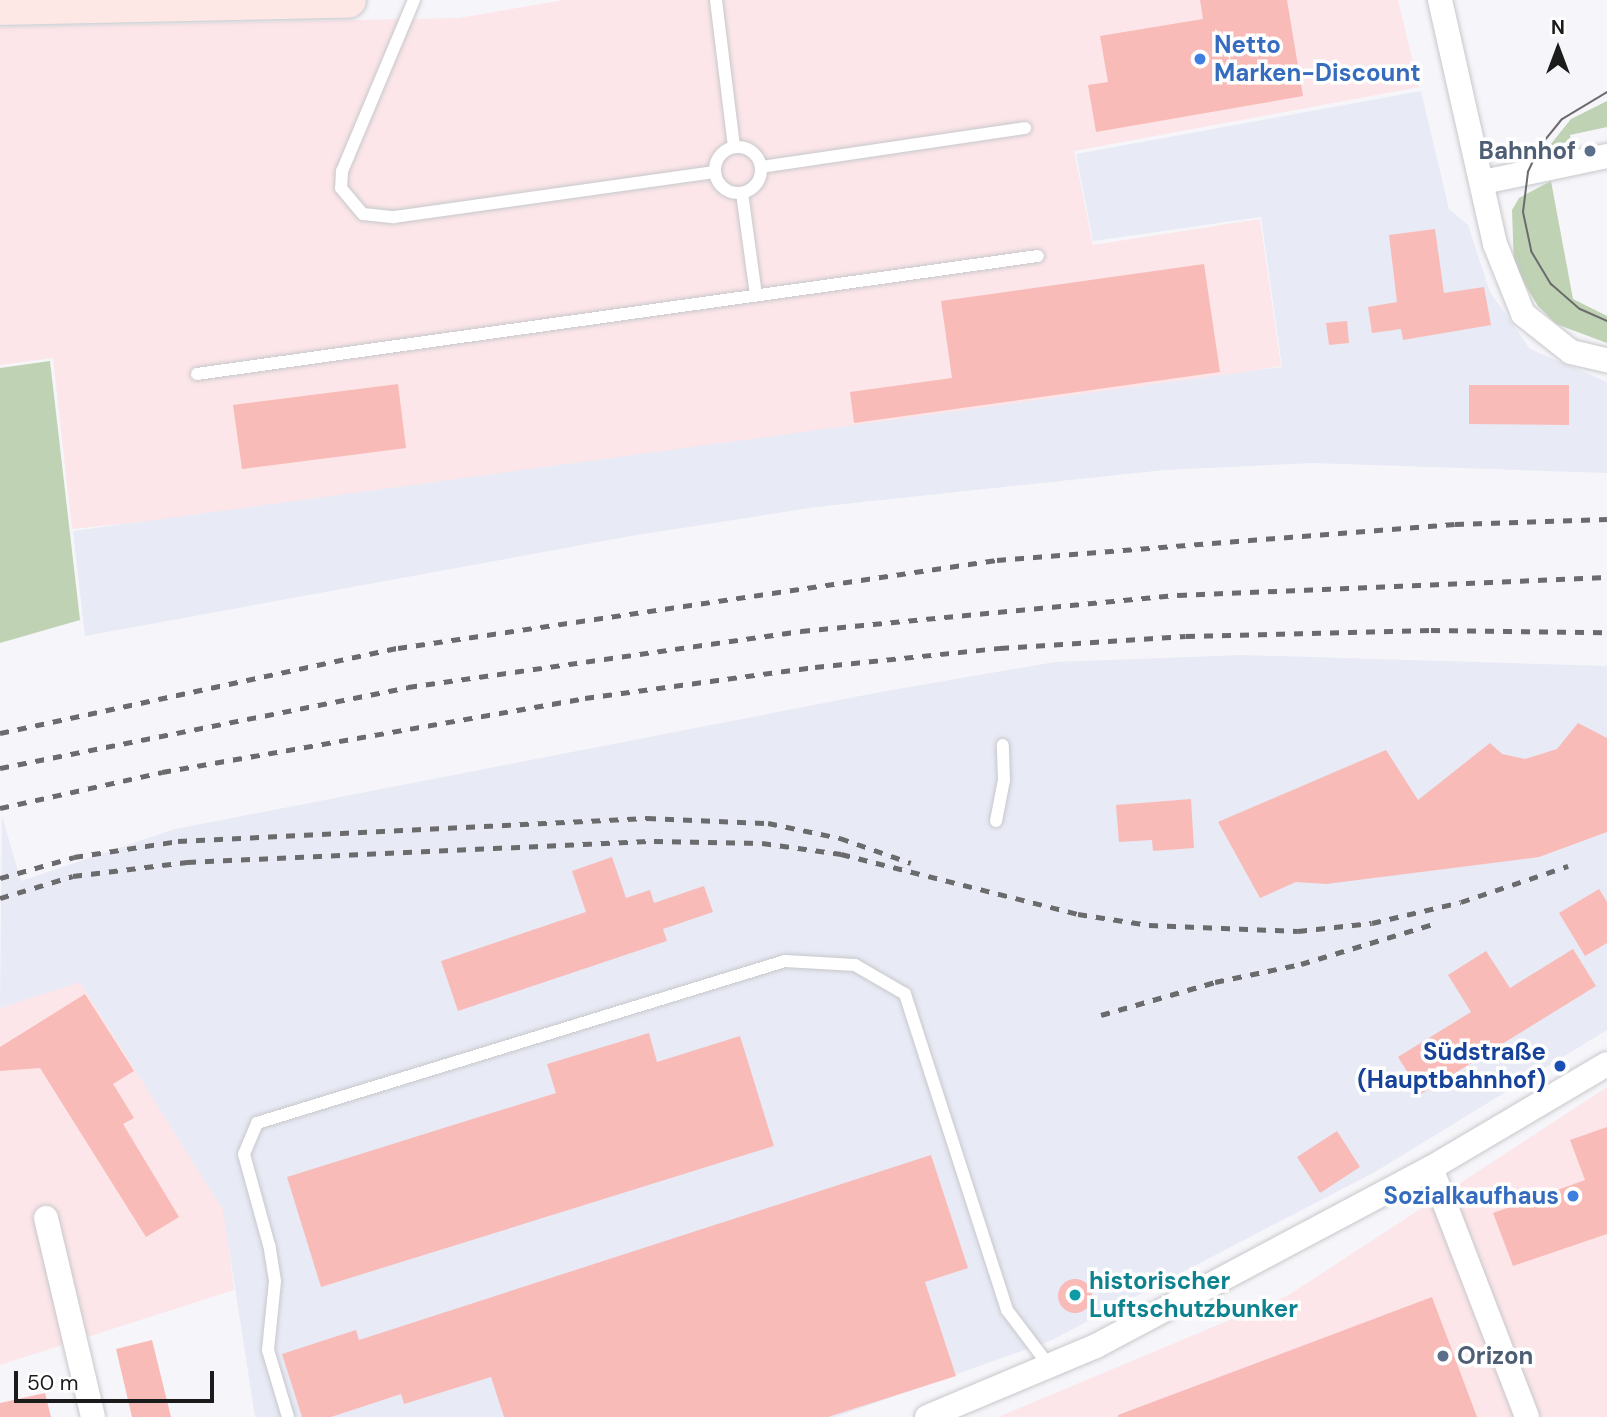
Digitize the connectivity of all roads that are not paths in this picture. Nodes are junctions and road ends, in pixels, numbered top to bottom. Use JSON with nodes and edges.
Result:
{"nodes":[{"id":1,"x":348,"y":0,"type":"edge"},
{"id":2,"x":414,"y":0,"type":"edge"},
{"id":3,"x":716,"y":0,"type":"edge"},
{"id":4,"x":1440,"y":0,"type":"edge"},
{"id":5,"x":0,"y":8,"type":"edge"},
{"id":6,"x":1025,"y":128,"type":"dead end"},
{"id":7,"x":733,"y":147,"type":"junction"},
{"id":8,"x":1607,"y":156,"type":"edge"},
{"id":9,"x":761,"y":167,"type":"junction"},
{"id":10,"x":714,"y":172,"type":"junction"},
{"id":11,"x":1483,"y":182,"type":"junction"},
{"id":12,"x":742,"y":193,"type":"junction"},
{"id":13,"x":1038,"y":256,"type":"dead end"},
{"id":14,"x":756,"y":295,"type":"junction"},
{"id":15,"x":1607,"y":360,"type":"edge"},
{"id":16,"x":197,"y":374,"type":"dead end"},
{"id":17,"x":1003,"y":745,"type":"dead end"},
{"id":18,"x":996,"y":821,"type":"dead end"},
{"id":19,"x":1607,"y":1064,"type":"edge"},
{"id":20,"x":1431,"y":1168,"type":"junction"},
{"id":21,"x":46,"y":1217,"type":"dead end"},
{"id":22,"x":1050,"y":1367,"type":"junction"},
{"id":23,"x":93,"y":1417,"type":"edge"},
{"id":24,"x":288,"y":1417,"type":"edge"},
{"id":25,"x":927,"y":1417,"type":"edge"},
{"id":26,"x":1527,"y":1417,"type":"edge"}],
"edges":[{"from":1,"to":5,"type":"street"},
{"from":2,"to":10,"type":"lane"},
{"from":3,"to":7,"type":"lane"},
{"from":4,"to":11,"type":"street"},
{"from":6,"to":9,"type":"lane"},
{"from":7,"to":9,"type":"lane"},
{"from":7,"to":10,"type":"lane"},
{"from":8,"to":11,"type":"street"},
{"from":9,"to":12,"type":"lane"},
{"from":10,"to":12,"type":"lane"},
{"from":11,"to":15,"type":"street"},
{"from":12,"to":14,"type":"lane"},
{"from":13,"to":14,"type":"lane"},
{"from":14,"to":16,"type":"lane"},
{"from":17,"to":18,"type":"lane"},
{"from":19,"to":20,"type":"street"},
{"from":20,"to":22,"type":"street"},
{"from":20,"to":26,"type":"street"},
{"from":21,"to":23,"type":"street"},
{"from":22,"to":24,"type":"lane"},
{"from":22,"to":25,"type":"street"}]}
